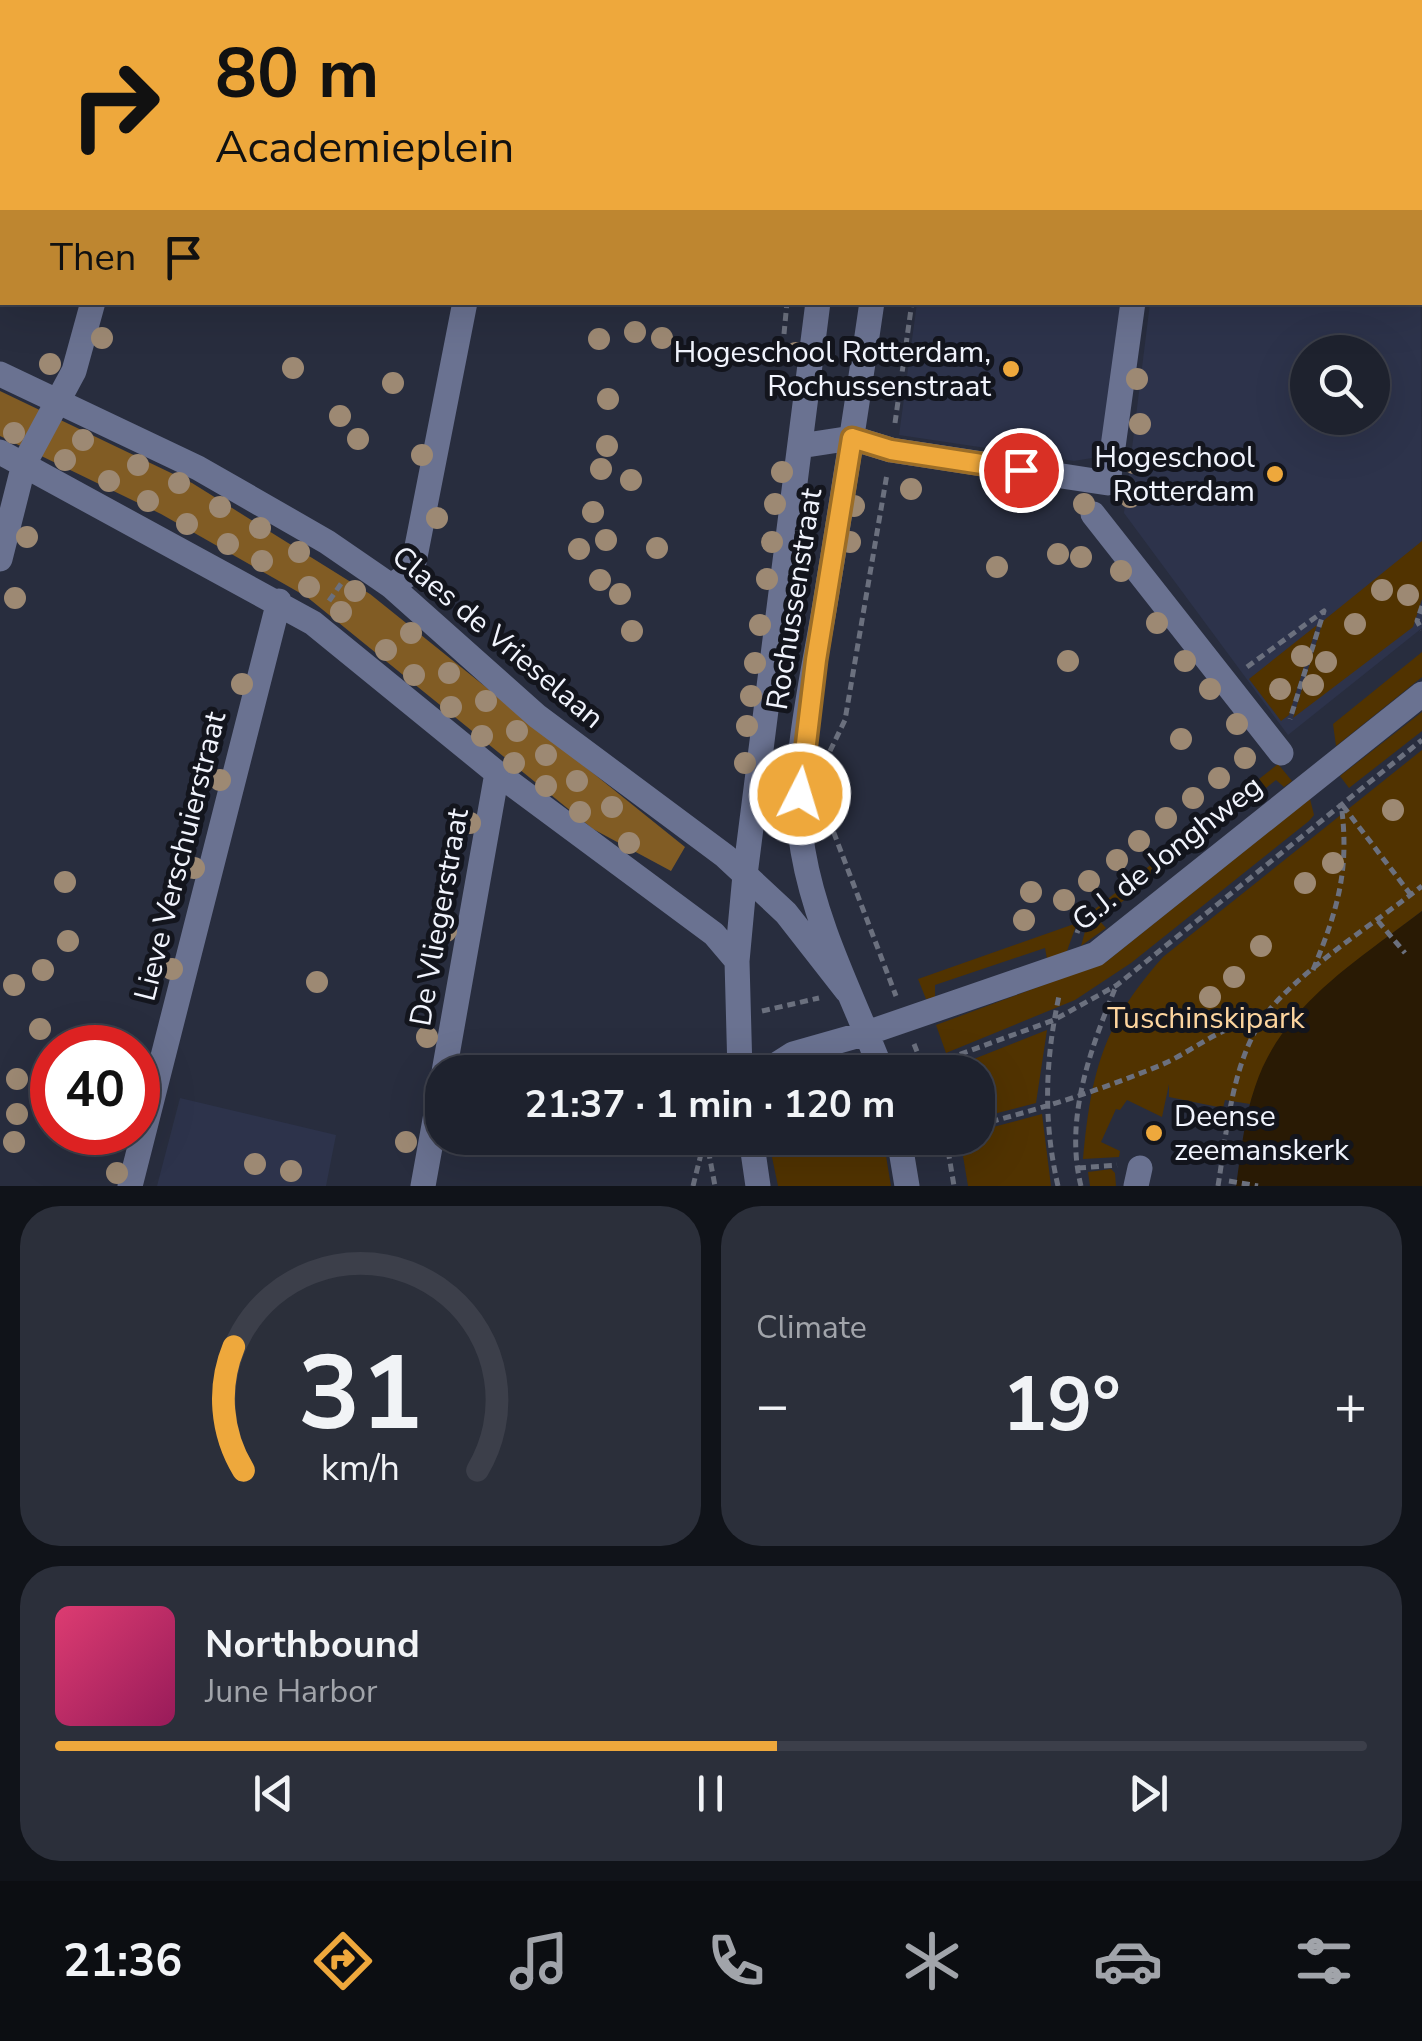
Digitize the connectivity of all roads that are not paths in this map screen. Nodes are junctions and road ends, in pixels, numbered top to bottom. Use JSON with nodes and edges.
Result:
{"nodes":[{"id":1,"x":92,"y":305,"type":"edge"},
{"id":2,"x":463,"y":305,"type":"edge"},
{"id":3,"x":818,"y":305,"type":"edge"},
{"id":4,"x":872,"y":305,"type":"edge"},
{"id":5,"x":1133,"y":305,"type":"edge"},
{"id":6,"x":0,"y":374,"type":"edge"},
{"id":7,"x":57,"y":400,"type":"junction"},
{"id":8,"x":852,"y":438,"type":"junction"},
{"id":9,"x":800,"y":446,"type":"junction"},
{"id":10,"x":0,"y":452,"type":"edge"},
{"id":11,"x":24,"y":464,"type":"junction"},
{"id":12,"x":1093,"y":514,"type":"dead end"},
{"id":13,"x":0,"y":559,"type":"edge"},
{"id":14,"x":391,"y":586,"type":"junction"},
{"id":15,"x":279,"y":601,"type":"junction"},
{"id":16,"x":1422,"y":694,"type":"edge"},
{"id":17,"x":1282,"y":753,"type":"road end"},
{"id":18,"x":497,"y":773,"type":"junction"},
{"id":19,"x":745,"y":875,"type":"junction"},
{"id":20,"x":737,"y":961,"type":"junction"},
{"id":21,"x":847,"y":991,"type":"junction"},
{"id":22,"x":868,"y":1033,"type":"junction"},
{"id":23,"x":447,"y":1055,"type":"edge"},
{"id":24,"x":739,"y":1055,"type":"edge"},
{"id":25,"x":791,"y":1055,"type":"edge"},
{"id":26,"x":876,"y":1055,"type":"edge"},
{"id":27,"x":428,"y":1155,"type":"edge"},
{"id":28,"x":753,"y":1155,"type":"edge"},
{"id":29,"x":902,"y":1155,"type":"edge"},
{"id":30,"x":130,"y":1186,"type":"edge"},
{"id":31,"x":422,"y":1186,"type":"edge"},
{"id":32,"x":758,"y":1186,"type":"edge"},
{"id":33,"x":907,"y":1186,"type":"edge"}],
"edges":[{"from":1,"to":7,"type":"street"},
{"from":2,"to":14,"type":"street"},
{"from":3,"to":9,"type":"street","name":"Rochussenstraat"},
{"from":4,"to":8,"type":"street","name":"Rochussenstraat"},
{"from":5,"to":8,"type":"street"},
{"from":6,"to":7,"type":"street","name":"Claes de Vrieselaan"},
{"from":7,"to":11,"type":"street"},
{"from":7,"to":14,"type":"street","name":"Claes de Vrieselaan"},
{"from":8,"to":9,"type":"street"},
{"from":8,"to":21,"type":"street","name":"Rochussenstraat"},
{"from":9,"to":19,"type":"street","name":"Rochussenstraat"},
{"from":10,"to":11,"type":"street"},
{"from":11,"to":13,"type":"street"},
{"from":11,"to":15,"type":"street"},
{"from":12,"to":17,"type":"street","name":"G.J. de Jonghweg"},
{"from":14,"to":19,"type":"street","name":"Claes de Vrieselaan"},
{"from":15,"to":18,"type":"street"},
{"from":15,"to":30,"type":"street","name":"Lieve Verschuierstraat"},
{"from":16,"to":22,"type":"street","name":"G.J. de Jonghweg"},
{"from":18,"to":20,"type":"street"},
{"from":18,"to":23,"type":"street","name":"De Vliegerstraat"},
{"from":19,"to":20,"type":"street","name":"Rochussenstraat"},
{"from":19,"to":21,"type":"street","name":"Claes de Vrieselaan"},
{"from":20,"to":24,"type":"street","name":"Rochussenstraat"},
{"from":21,"to":22,"type":"street","name":"Rochussenstraat"},
{"from":22,"to":25,"type":"street","name":"G.J. de Jonghweg"},
{"from":22,"to":26,"type":"street","name":"Rochussenstraat"},
{"from":27,"to":31,"type":"street"},
{"from":28,"to":32,"type":"street"},
{"from":29,"to":33,"type":"street"}]}
